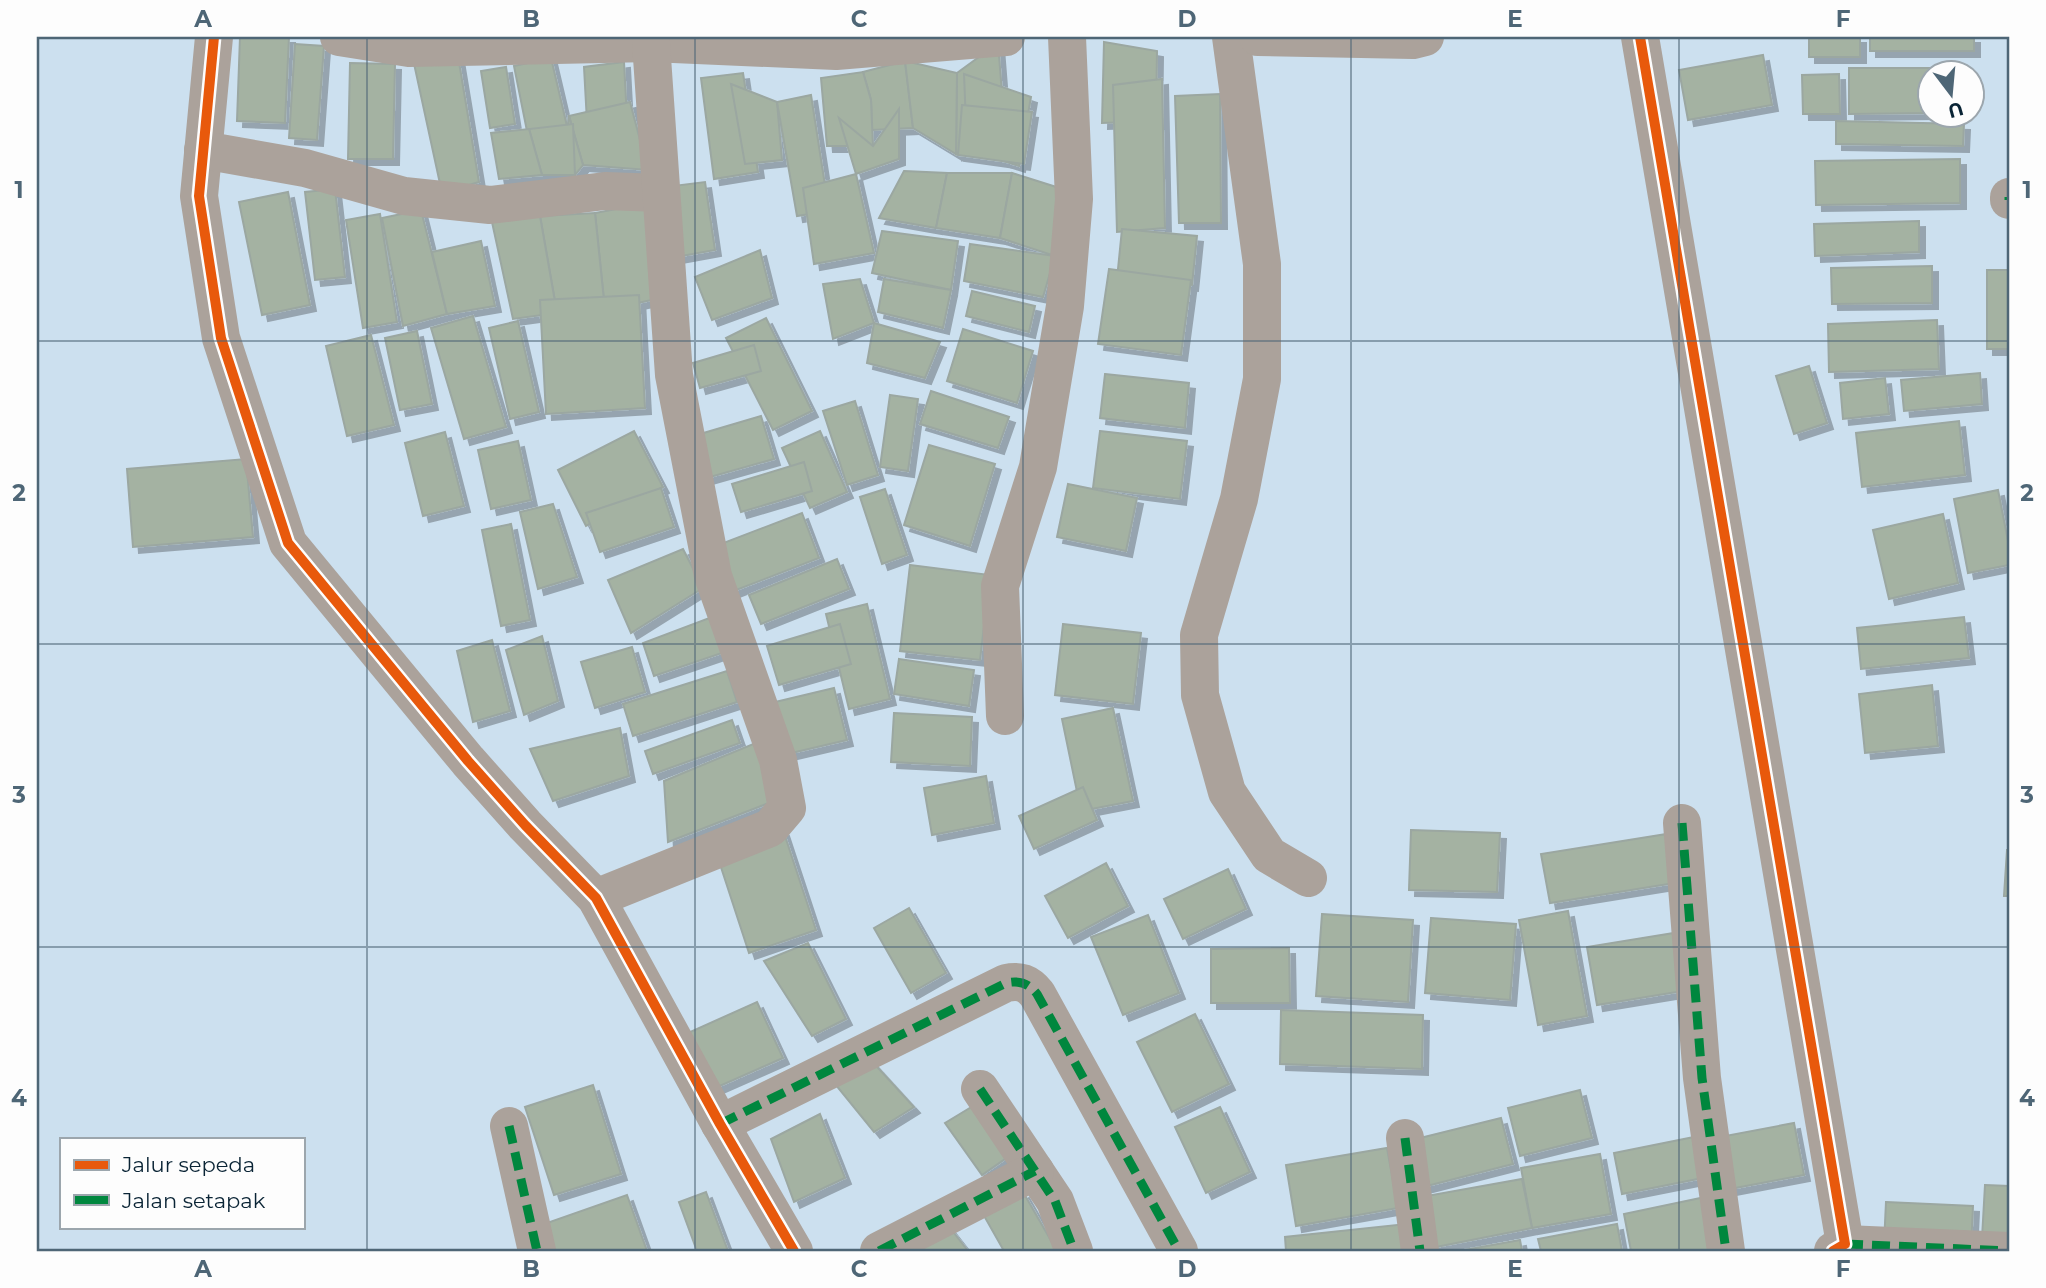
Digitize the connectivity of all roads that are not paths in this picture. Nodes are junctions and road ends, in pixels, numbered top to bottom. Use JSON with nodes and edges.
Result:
{"nodes":[{"id":1,"x":214,"y":37,"type":"edge"},
{"id":2,"x":339,"y":37,"type":"edge"},
{"id":3,"x":1006,"y":37,"type":"edge"},
{"id":4,"x":1067,"y":37,"type":"edge"},
{"id":5,"x":1231,"y":37,"type":"edge"},
{"id":6,"x":1258,"y":37,"type":"edge"},
{"id":7,"x":1424,"y":37,"type":"edge"},
{"id":8,"x":1640,"y":37,"type":"edge"},
{"id":9,"x":651,"y":43,"type":"junction"},
{"id":10,"x":203,"y":150,"type":"junction"},
{"id":11,"x":661,"y":193,"type":"junction"},
{"id":12,"x":1005,"y":716,"type":"dead end"},
{"id":13,"x":1682,"y":823,"type":"dead end"},
{"id":14,"x":1308,"y":878,"type":"dead end"},
{"id":15,"x":596,"y":898,"type":"junction"},
{"id":16,"x":980,"y":1089,"type":"dead end"},
{"id":17,"x":720,"y":1124,"type":"junction"},
{"id":18,"x":509,"y":1126,"type":"dead end"},
{"id":19,"x":1405,"y":1138,"type":"dead end"},
{"id":20,"x":1035,"y":1171,"type":"junction"},
{"id":21,"x":1839,"y":1248,"type":"edge"},
{"id":22,"x":537,"y":1251,"type":"edge"},
{"id":23,"x":794,"y":1251,"type":"edge"},
{"id":24,"x":878,"y":1251,"type":"edge"},
{"id":25,"x":1074,"y":1251,"type":"edge"},
{"id":26,"x":1179,"y":1251,"type":"edge"},
{"id":27,"x":1420,"y":1251,"type":"edge"},
{"id":28,"x":1726,"y":1251,"type":"edge"},
{"id":29,"x":2009,"y":1251,"type":"edge"}],
"edges":[{"from":1,"to":10,"type":"street"},
{"from":2,"to":9,"type":"street"},
{"from":3,"to":9,"type":"street"},
{"from":4,"to":12,"type":"street"},
{"from":5,"to":14,"type":"street"},
{"from":6,"to":7,"type":"street"},
{"from":8,"to":21,"type":"street"},
{"from":9,"to":11,"type":"street"},
{"from":10,"to":11,"type":"street"},
{"from":10,"to":15,"type":"street"},
{"from":11,"to":15,"type":"street"},
{"from":13,"to":28,"type":"street"},
{"from":15,"to":17,"type":"street"},
{"from":16,"to":20,"type":"street"},
{"from":17,"to":23,"type":"street"},
{"from":17,"to":26,"type":"street"},
{"from":18,"to":22,"type":"street"},
{"from":19,"to":27,"type":"street"},
{"from":20,"to":24,"type":"street"},
{"from":20,"to":25,"type":"street"},
{"from":21,"to":29,"type":"street"}]}
